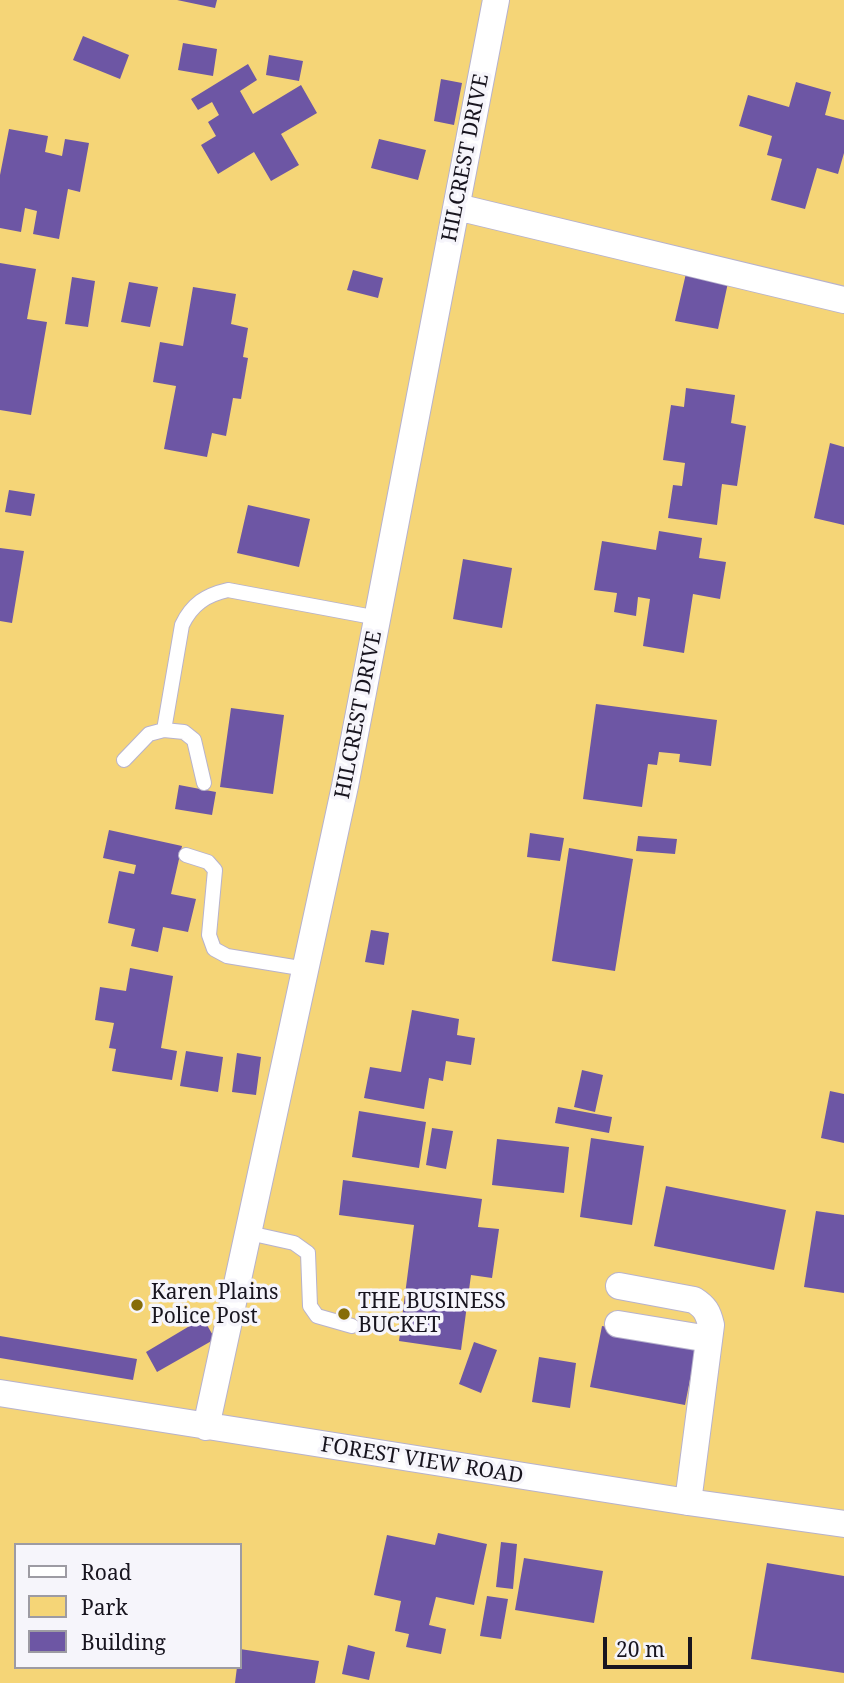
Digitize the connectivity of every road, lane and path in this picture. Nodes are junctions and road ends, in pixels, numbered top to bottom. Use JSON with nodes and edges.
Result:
{"nodes":[{"id":1,"x":496,"y":0,"type":"edge"},
{"id":2,"x":457,"y":207,"type":"junction"},
{"id":3,"x":844,"y":300,"type":"edge"},
{"id":4,"x":378,"y":618,"type":"junction"},
{"id":5,"x":164,"y":730,"type":"junction"},
{"id":6,"x":124,"y":760,"type":"dead end"},
{"id":7,"x":204,"y":783,"type":"dead end"},
{"id":8,"x":186,"y":856,"type":"dead end"},
{"id":9,"x":306,"y":970,"type":"junction"},
{"id":10,"x":249,"y":1233,"type":"junction"},
{"id":11,"x":619,"y":1286,"type":"dead end"},
{"id":12,"x":618,"y":1324,"type":"dead end"},
{"id":13,"x":352,"y":1326,"type":"dead end"},
{"id":14,"x":709,"y":1339,"type":"junction"},
{"id":15,"x":0,"y":1393,"type":"edge"},
{"id":16,"x":206,"y":1427,"type":"junction"},
{"id":17,"x":688,"y":1502,"type":"junction"},
{"id":18,"x":844,"y":1524,"type":"edge"}],
"edges":[{"from":1,"to":2,"type":"street","name":"HILCREST DRIVE"},
{"from":2,"to":3,"type":"street"},
{"from":2,"to":4,"type":"street","name":"HILCREST DRIVE"},
{"from":4,"to":5,"type":"lane"},
{"from":4,"to":9,"type":"street","name":"HILCREST DRIVE"},
{"from":5,"to":6,"type":"lane"},
{"from":5,"to":7,"type":"lane"},
{"from":8,"to":9,"type":"lane"},
{"from":9,"to":10,"type":"street","name":"HILCREST DRIVE"},
{"from":10,"to":13,"type":"lane"},
{"from":10,"to":16,"type":"street","name":"HILCREST DRIVE"},
{"from":11,"to":14,"type":"street"},
{"from":12,"to":14,"type":"street"},
{"from":14,"to":17,"type":"street"},
{"from":15,"to":16,"type":"street","name":"FOREST VIEW ROAD"},
{"from":16,"to":17,"type":"street","name":"FOREST VIEW ROAD"},
{"from":17,"to":18,"type":"street","name":"FOREST VIEW ROAD"}]}
